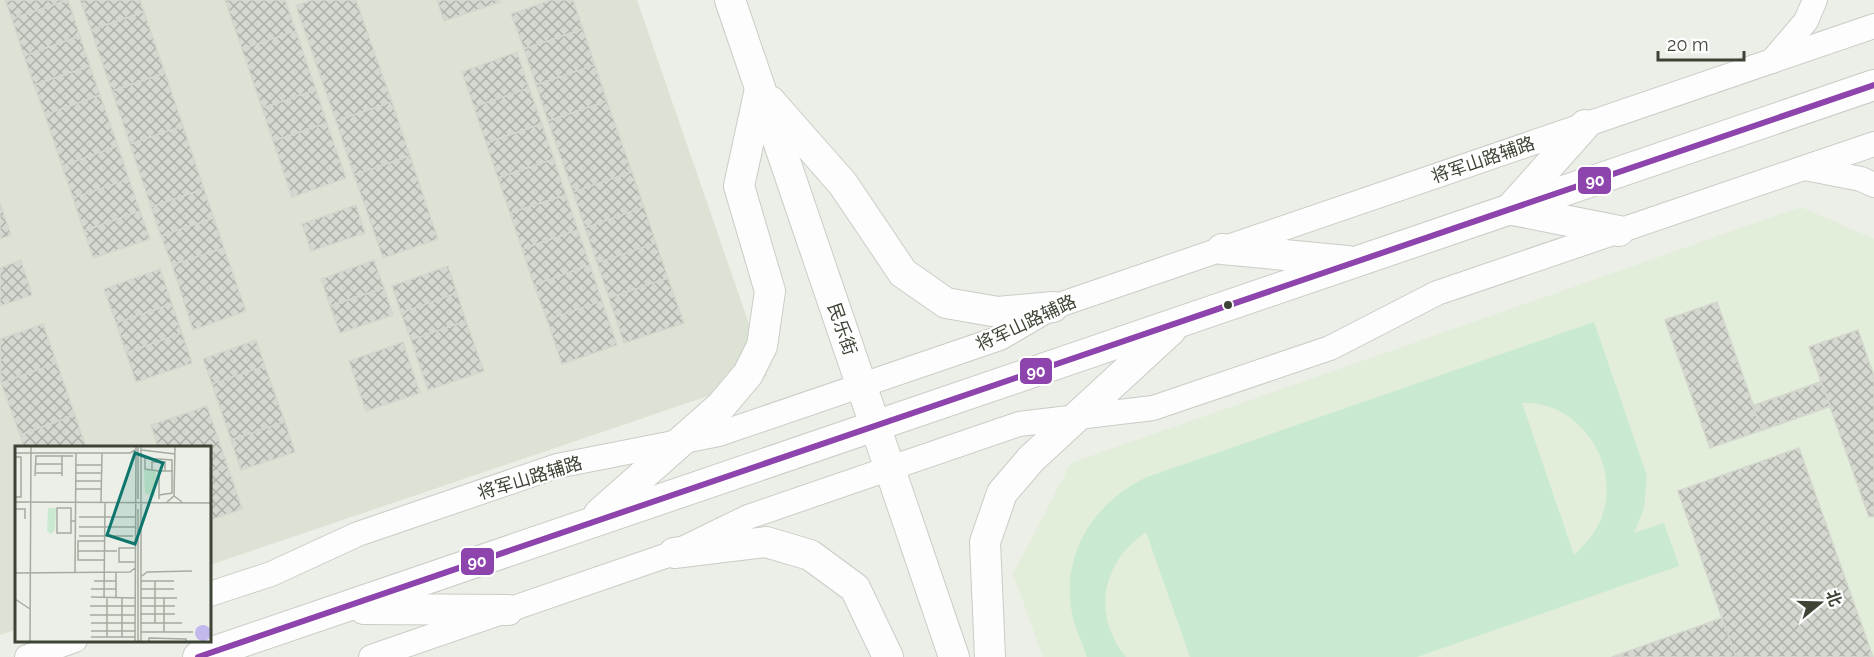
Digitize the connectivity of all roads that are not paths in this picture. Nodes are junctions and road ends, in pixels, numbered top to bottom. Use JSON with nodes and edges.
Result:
{"nodes":[{"id":1,"x":730,"y":0,"type":"edge"},
{"id":2,"x":1815,"y":0,"type":"edge"},
{"id":3,"x":1874,"y":26,"type":"edge"},
{"id":4,"x":1772,"y":61,"type":"junction"},
{"id":5,"x":1874,"y":85,"type":"edge"},
{"id":6,"x":760,"y":89,"type":"junction"},
{"id":7,"x":1585,"y":125,"type":"junction"},
{"id":8,"x":1874,"y":144,"type":"edge"},
{"id":9,"x":1803,"y":168,"type":"junction"},
{"id":10,"x":1874,"y":185,"type":"edge"},
{"id":11,"x":1510,"y":210,"type":"junction"},
{"id":12,"x":1619,"y":231,"type":"junction"},
{"id":13,"x":1222,"y":249,"type":"junction"},
{"id":14,"x":1356,"y":262,"type":"junction"},
{"id":15,"x":1053,"y":307,"type":"junction"},
{"id":16,"x":1180,"y":322,"type":"junction"},
{"id":17,"x":861,"y":386,"type":"junction"},
{"id":18,"x":1076,"y":418,"type":"junction"},
{"id":19,"x":875,"y":426,"type":"junction"},
{"id":20,"x":681,"y":442,"type":"junction"},
{"id":21,"x":890,"y":469,"type":"junction"},
{"id":22,"x":588,"y":524,"type":"junction"},
{"id":23,"x":674,"y":554,"type":"junction"},
{"id":24,"x":212,"y":593,"type":"edge"},
{"id":25,"x":340,"y":609,"type":"junction"},
{"id":26,"x":508,"y":610,"type":"junction"},
{"id":27,"x":69,"y":642,"type":"edge"},
{"id":28,"x":27,"y":657,"type":"edge"},
{"id":29,"x":198,"y":657,"type":"edge"},
{"id":30,"x":371,"y":657,"type":"edge"},
{"id":31,"x":888,"y":657,"type":"edge"},
{"id":32,"x":954,"y":657,"type":"edge"},
{"id":33,"x":990,"y":657,"type":"edge"}],
"edges":[{"from":1,"to":6,"type":"street","name":"民乐街"},
{"from":2,"to":4,"type":"street"},
{"from":3,"to":4,"type":"street","name":"将军山路辅路"},
{"from":4,"to":7,"type":"street","name":"将军山路辅路"},
{"from":5,"to":11,"type":"street"},
{"from":6,"to":15,"type":"street"},
{"from":6,"to":17,"type":"street","name":"民乐街"},
{"from":6,"to":20,"type":"street"},
{"from":7,"to":11,"type":"street"},
{"from":7,"to":13,"type":"street","name":"将军山路辅路"},
{"from":8,"to":9,"type":"street"},
{"from":9,"to":10,"type":"street"},
{"from":9,"to":12,"type":"street"},
{"from":11,"to":12,"type":"street"},
{"from":11,"to":14,"type":"street"},
{"from":12,"to":18,"type":"street"},
{"from":13,"to":14,"type":"street"},
{"from":13,"to":15,"type":"street","name":"将军山路辅路"},
{"from":14,"to":16,"type":"street"},
{"from":15,"to":17,"type":"street","name":"将军山路辅路"},
{"from":16,"to":18,"type":"street"},
{"from":16,"to":19,"type":"street"},
{"from":17,"to":19,"type":"street","name":"民乐街"},
{"from":17,"to":20,"type":"street","name":"将军山路辅路"},
{"from":18,"to":21,"type":"street"},
{"from":18,"to":33,"type":"street"},
{"from":19,"to":21,"type":"street","name":"民乐街"},
{"from":19,"to":22,"type":"street"},
{"from":20,"to":22,"type":"street"},
{"from":20,"to":24,"type":"street","name":"将军山路辅路"},
{"from":21,"to":23,"type":"street"},
{"from":21,"to":32,"type":"street","name":"民乐街"},
{"from":22,"to":25,"type":"street"},
{"from":23,"to":26,"type":"street"},
{"from":23,"to":31,"type":"street"},
{"from":25,"to":26,"type":"street"},
{"from":25,"to":29,"type":"street"},
{"from":26,"to":30,"type":"street"},
{"from":27,"to":28,"type":"street"}]}
